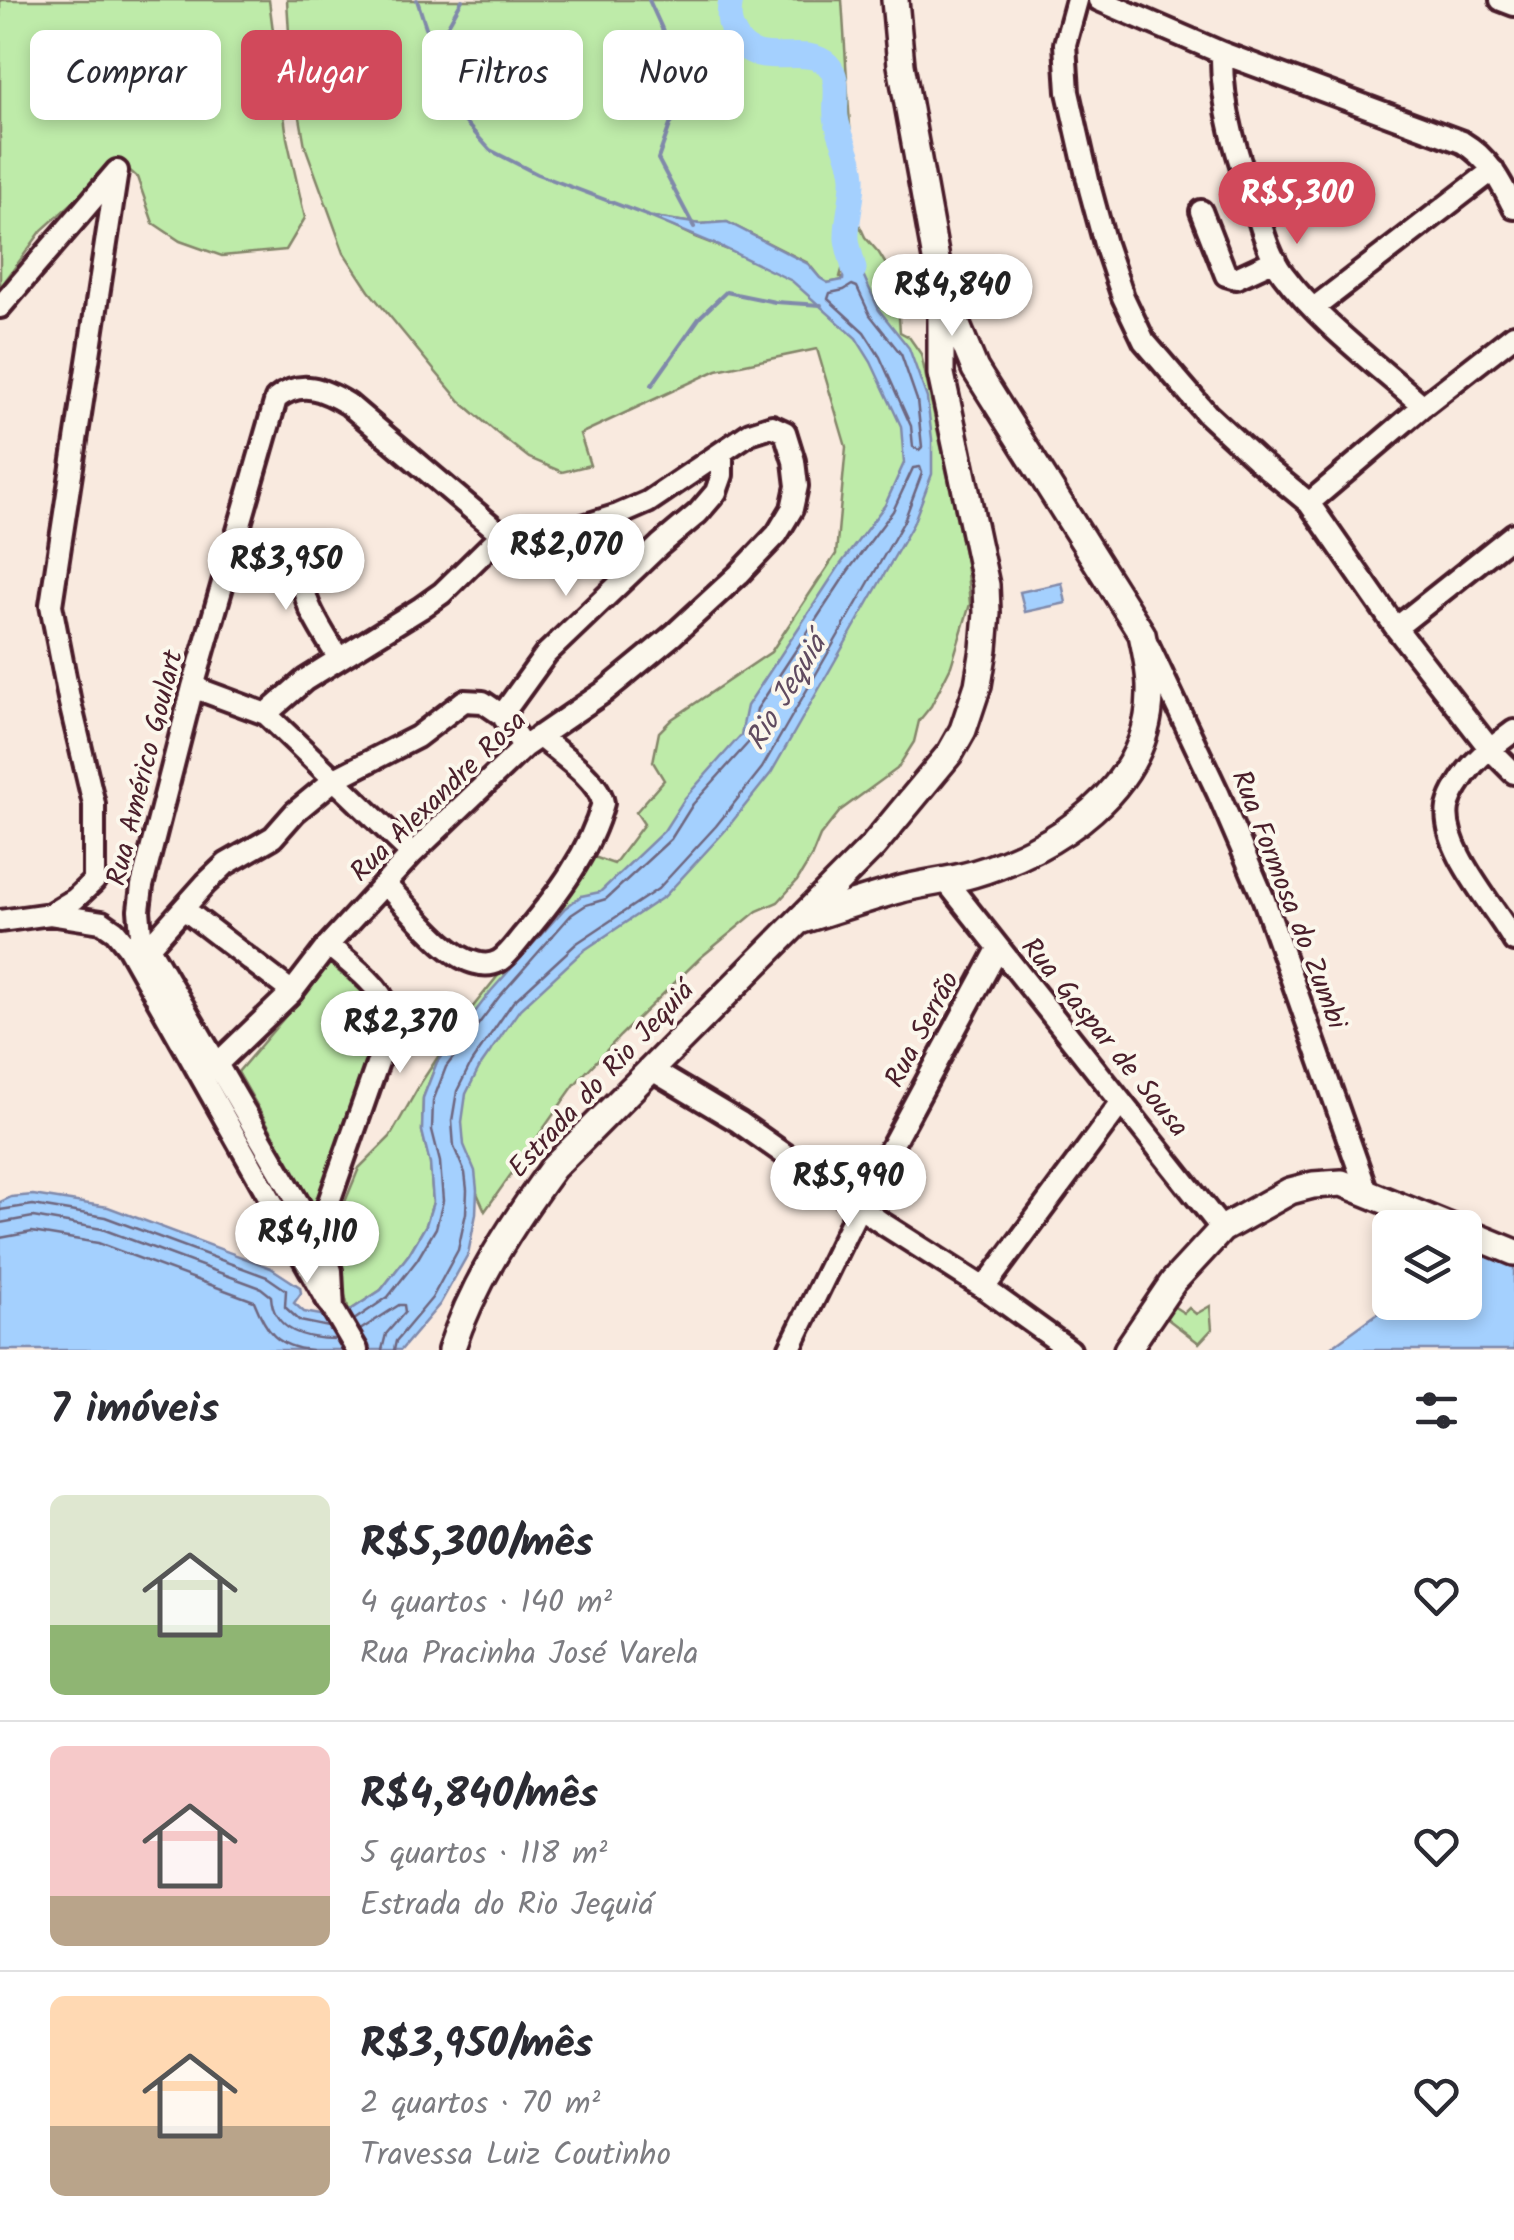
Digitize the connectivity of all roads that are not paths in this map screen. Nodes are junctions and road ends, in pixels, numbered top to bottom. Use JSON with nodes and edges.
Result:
{"nodes":[{"id":1,"x":895,"y":0,"type":"edge"},
{"id":2,"x":1077,"y":0,"type":"edge"},
{"id":3,"x":1099,"y":0,"type":"edge"},
{"id":4,"x":1501,"y":0,"type":"edge"},
{"id":5,"x":1514,"y":5,"type":"edge"},
{"id":6,"x":1222,"y":53,"type":"junction"},
{"id":7,"x":1494,"y":170,"type":"junction"},
{"id":8,"x":1514,"y":208,"type":"edge"},
{"id":9,"x":1201,"y":211,"type":"dead end"},
{"id":10,"x":1275,"y":260,"type":"junction"},
{"id":11,"x":941,"y":287,"type":"junction"},
{"id":12,"x":0,"y":308,"type":"edge"},
{"id":13,"x":1314,"y":308,"type":"junction"},
{"id":14,"x":1514,"y":335,"type":"edge"},
{"id":15,"x":975,"y":369,"type":"junction"},
{"id":16,"x":941,"y":374,"type":"junction"},
{"id":17,"x":1422,"y":406,"type":"junction"},
{"id":18,"x":722,"y":454,"type":"junction"},
{"id":19,"x":1309,"y":503,"type":"junction"},
{"id":20,"x":500,"y":533,"type":"junction"},
{"id":21,"x":1514,"y":534,"type":"edge"},
{"id":22,"x":316,"y":564,"type":"dead end"},
{"id":23,"x":1396,"y":628,"type":"junction"},
{"id":24,"x":1142,"y":634,"type":"junction"},
{"id":25,"x":339,"y":660,"type":"junction"},
{"id":26,"x":193,"y":686,"type":"junction"},
{"id":27,"x":266,"y":714,"type":"junction"},
{"id":28,"x":502,"y":715,"type":"junction"},
{"id":29,"x":1514,"y":732,"type":"edge"},
{"id":30,"x":532,"y":742,"type":"junction"},
{"id":31,"x":1490,"y":749,"type":"junction"},
{"id":32,"x":1514,"y":773,"type":"edge"},
{"id":33,"x":335,"y":779,"type":"junction"},
{"id":34,"x":873,"y":846,"type":"junction"},
{"id":35,"x":412,"y":854,"type":"junction"},
{"id":36,"x":945,"y":880,"type":"junction"},
{"id":37,"x":384,"y":884,"type":"junction"},
{"id":38,"x":900,"y":890,"type":"junction"},
{"id":39,"x":184,"y":909,"type":"junction"},
{"id":40,"x":50,"y":914,"type":"junction"},
{"id":41,"x":0,"y":921,"type":"edge"},
{"id":42,"x":794,"y":922,"type":"junction"},
{"id":43,"x":1514,"y":941,"type":"edge"},
{"id":44,"x":328,"y":945,"type":"junction"},
{"id":45,"x":148,"y":948,"type":"junction"},
{"id":46,"x":998,"y":949,"type":"junction"},
{"id":47,"x":292,"y":992,"type":"junction"},
{"id":48,"x":216,"y":1065,"type":"junction"},
{"id":49,"x":652,"y":1070,"type":"junction"},
{"id":50,"x":1121,"y":1103,"type":"junction"},
{"id":51,"x":1367,"y":1192,"type":"junction"},
{"id":52,"x":860,"y":1207,"type":"junction"},
{"id":53,"x":1410,"y":1210,"type":"edge"},
{"id":54,"x":1222,"y":1229,"type":"junction"},
{"id":55,"x":317,"y":1236,"type":"junction"},
{"id":56,"x":1482,"y":1239,"type":"edge"},
{"id":57,"x":1514,"y":1252,"type":"edge"},
{"id":58,"x":984,"y":1288,"type":"junction"},
{"id":59,"x":334,"y":1312,"type":"junction"},
{"id":60,"x":357,"y":1350,"type":"edge"},
{"id":61,"x":451,"y":1350,"type":"edge"},
{"id":62,"x":789,"y":1350,"type":"edge"},
{"id":63,"x":1070,"y":1350,"type":"edge"},
{"id":64,"x":1127,"y":1350,"type":"edge"}],
"edges":[{"from":1,"to":11,"type":"main road","name":"Estrada do Rio Jequiá"},
{"from":2,"to":19,"type":"street"},
{"from":3,"to":6,"type":"street"},
{"from":4,"to":5,"type":"street"},
{"from":6,"to":7,"type":"street"},
{"from":6,"to":10,"type":"street"},
{"from":7,"to":8,"type":"street"},
{"from":7,"to":13,"type":"street"},
{"from":9,"to":10,"type":"street"},
{"from":10,"to":13,"type":"street"},
{"from":11,"to":15,"type":"main road","name":"Estrada do Rio Jequiá"},
{"from":11,"to":16,"type":"main road","name":"Estrada do Rio Jequiá"},
{"from":12,"to":40,"type":"street"},
{"from":13,"to":17,"type":"street"},
{"from":14,"to":17,"type":"street"},
{"from":15,"to":16,"type":"main road"},
{"from":15,"to":24,"type":"main road","name":"Estrada do Rio Jequiá"},
{"from":16,"to":34,"type":"main road","name":"Estrada do Rio Jequiá"},
{"from":17,"to":19,"type":"street"},
{"from":18,"to":20,"type":"street"},
{"from":18,"to":28,"type":"street"},
{"from":18,"to":30,"type":"street","name":"Rua Alexandre Rosa"},
{"from":19,"to":23,"type":"street"},
{"from":20,"to":25,"type":"street"},
{"from":20,"to":26,"type":"street","name":"Rua Américo Goulart"},
{"from":21,"to":23,"type":"street"},
{"from":22,"to":25,"type":"street"},
{"from":23,"to":31,"type":"street"},
{"from":24,"to":36,"type":"main road","name":"Estrada do Rio Jequiá"},
{"from":24,"to":51,"type":"street","name":"Rua Formosa do Zumbi"},
{"from":25,"to":27,"type":"street"},
{"from":26,"to":27,"type":"street"},
{"from":26,"to":45,"type":"street","name":"Rua Américo Goulart"},
{"from":27,"to":33,"type":"street"},
{"from":28,"to":30,"type":"street"},
{"from":28,"to":33,"type":"street"},
{"from":29,"to":31,"type":"street"},
{"from":30,"to":35,"type":"street","name":"Rua Alexandre Rosa"},
{"from":30,"to":37,"type":"street"},
{"from":31,"to":32,"type":"street"},
{"from":31,"to":43,"type":"street"},
{"from":33,"to":35,"type":"street"},
{"from":33,"to":39,"type":"street"},
{"from":34,"to":38,"type":"main road"},
{"from":34,"to":42,"type":"main road","name":"Estrada do Rio Jequiá"},
{"from":35,"to":37,"type":"street","name":"Rua Alexandre Rosa"},
{"from":36,"to":38,"type":"main road","name":"Estrada do Rio Jequiá"},
{"from":36,"to":46,"type":"street","name":"Rua Gaspar de Sousa"},
{"from":37,"to":44,"type":"street","name":"Rua Alexandre Rosa"},
{"from":38,"to":42,"type":"main road","name":"Estrada do Rio Jequiá"},
{"from":39,"to":45,"type":"street"},
{"from":39,"to":47,"type":"street"},
{"from":40,"to":41,"type":"street"},
{"from":40,"to":59,"type":"street"},
{"from":42,"to":49,"type":"main road","name":"Estrada do Rio Jequiá"},
{"from":44,"to":47,"type":"street","name":"Rua Alexandre Rosa"},
{"from":44,"to":55,"type":"street"},
{"from":45,"to":48,"type":"street","name":"Rua Américo Goulart"},
{"from":46,"to":50,"type":"street","name":"Rua Gaspar de Sousa"},
{"from":46,"to":52,"type":"street","name":"Rua Serrão"},
{"from":47,"to":48,"type":"street","name":"Rua Alexandre Rosa"},
{"from":48,"to":55,"type":"street","name":"Rua Américo Goulart"},
{"from":49,"to":52,"type":"street"},
{"from":49,"to":61,"type":"main road","name":"Estrada do Rio Jequiá"},
{"from":50,"to":54,"type":"street","name":"Rua Gaspar de Sousa"},
{"from":50,"to":58,"type":"street"},
{"from":51,"to":53,"type":"main road"},
{"from":51,"to":54,"type":"main road"},
{"from":52,"to":58,"type":"street"},
{"from":52,"to":62,"type":"street","name":"Rua Serrão"},
{"from":54,"to":64,"type":"main road"},
{"from":55,"to":59,"type":"street","name":"Rua Américo Goulart"},
{"from":56,"to":57,"type":"main road"},
{"from":58,"to":63,"type":"street"},
{"from":59,"to":60,"type":"street","name":"Rua Américo Goulart"}]}
